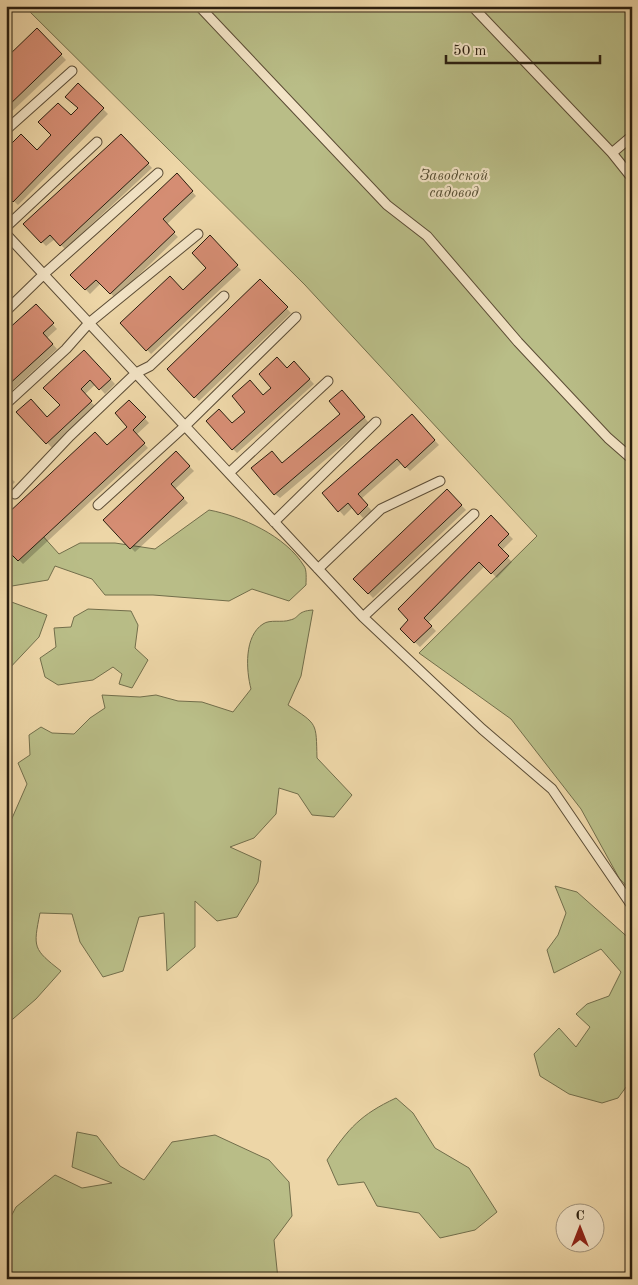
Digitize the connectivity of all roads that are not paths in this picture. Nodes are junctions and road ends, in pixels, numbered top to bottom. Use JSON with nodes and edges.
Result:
{"nodes":[{"id":1,"x":199,"y":6,"type":"edge"},
{"id":2,"x":472,"y":6,"type":"edge"},
{"id":3,"x":72,"y":71,"type":"dead end"},
{"id":4,"x":6,"y":130,"type":"edge"},
{"id":5,"x":632,"y":136,"type":"edge"},
{"id":6,"x":97,"y":142,"type":"dead end"},
{"id":7,"x":612,"y":153,"type":"junction"},
{"id":8,"x":158,"y":173,"type":"dead end"},
{"id":9,"x":632,"y":178,"type":"edge"},
{"id":10,"x":6,"y":227,"type":"edge"},
{"id":11,"x":6,"y":234,"type":"edge"},
{"id":12,"x":198,"y":234,"type":"dead end"},
{"id":13,"x":44,"y":274,"type":"junction"},
{"id":14,"x":224,"y":296,"type":"dead end"},
{"id":15,"x":6,"y":311,"type":"edge"},
{"id":16,"x":296,"y":317,"type":"dead end"},
{"id":17,"x":89,"y":323,"type":"junction"},
{"id":18,"x":136,"y":373,"type":"junction"},
{"id":19,"x":328,"y":382,"type":"dead end"},
{"id":20,"x":6,"y":404,"type":"edge"},
{"id":21,"x":376,"y":422,"type":"dead end"},
{"id":22,"x":185,"y":426,"type":"junction"},
{"id":23,"x":632,"y":459,"type":"edge"},
{"id":24,"x":229,"y":473,"type":"junction"},
{"id":25,"x":440,"y":480,"type":"dead end"},
{"id":26,"x":15,"y":494,"type":"dead end"},
{"id":27,"x":98,"y":505,"type":"dead end"},
{"id":28,"x":474,"y":514,"type":"dead end"},
{"id":29,"x":274,"y":522,"type":"junction"},
{"id":30,"x":318,"y":569,"type":"junction"},
{"id":31,"x":363,"y":618,"type":"junction"},
{"id":32,"x":632,"y":906,"type":"edge"}],
"edges":[{"from":1,"to":23,"type":"lane"},
{"from":2,"to":7,"type":"lane"},
{"from":3,"to":4,"type":"lane"},
{"from":5,"to":7,"type":"lane"},
{"from":6,"to":10,"type":"lane"},
{"from":7,"to":9,"type":"lane"},
{"from":8,"to":13,"type":"lane"},
{"from":11,"to":13,"type":"lane"},
{"from":12,"to":17,"type":"lane"},
{"from":13,"to":15,"type":"lane"},
{"from":13,"to":17,"type":"lane"},
{"from":14,"to":18,"type":"lane"},
{"from":16,"to":22,"type":"lane"},
{"from":17,"to":18,"type":"lane"},
{"from":17,"to":20,"type":"lane"},
{"from":18,"to":22,"type":"lane"},
{"from":18,"to":26,"type":"lane"},
{"from":19,"to":24,"type":"lane"},
{"from":21,"to":29,"type":"lane"},
{"from":22,"to":24,"type":"lane"},
{"from":22,"to":27,"type":"lane"},
{"from":24,"to":29,"type":"lane"},
{"from":25,"to":30,"type":"lane"},
{"from":28,"to":31,"type":"lane"},
{"from":29,"to":30,"type":"lane"},
{"from":30,"to":31,"type":"lane"},
{"from":31,"to":32,"type":"lane"}]}
